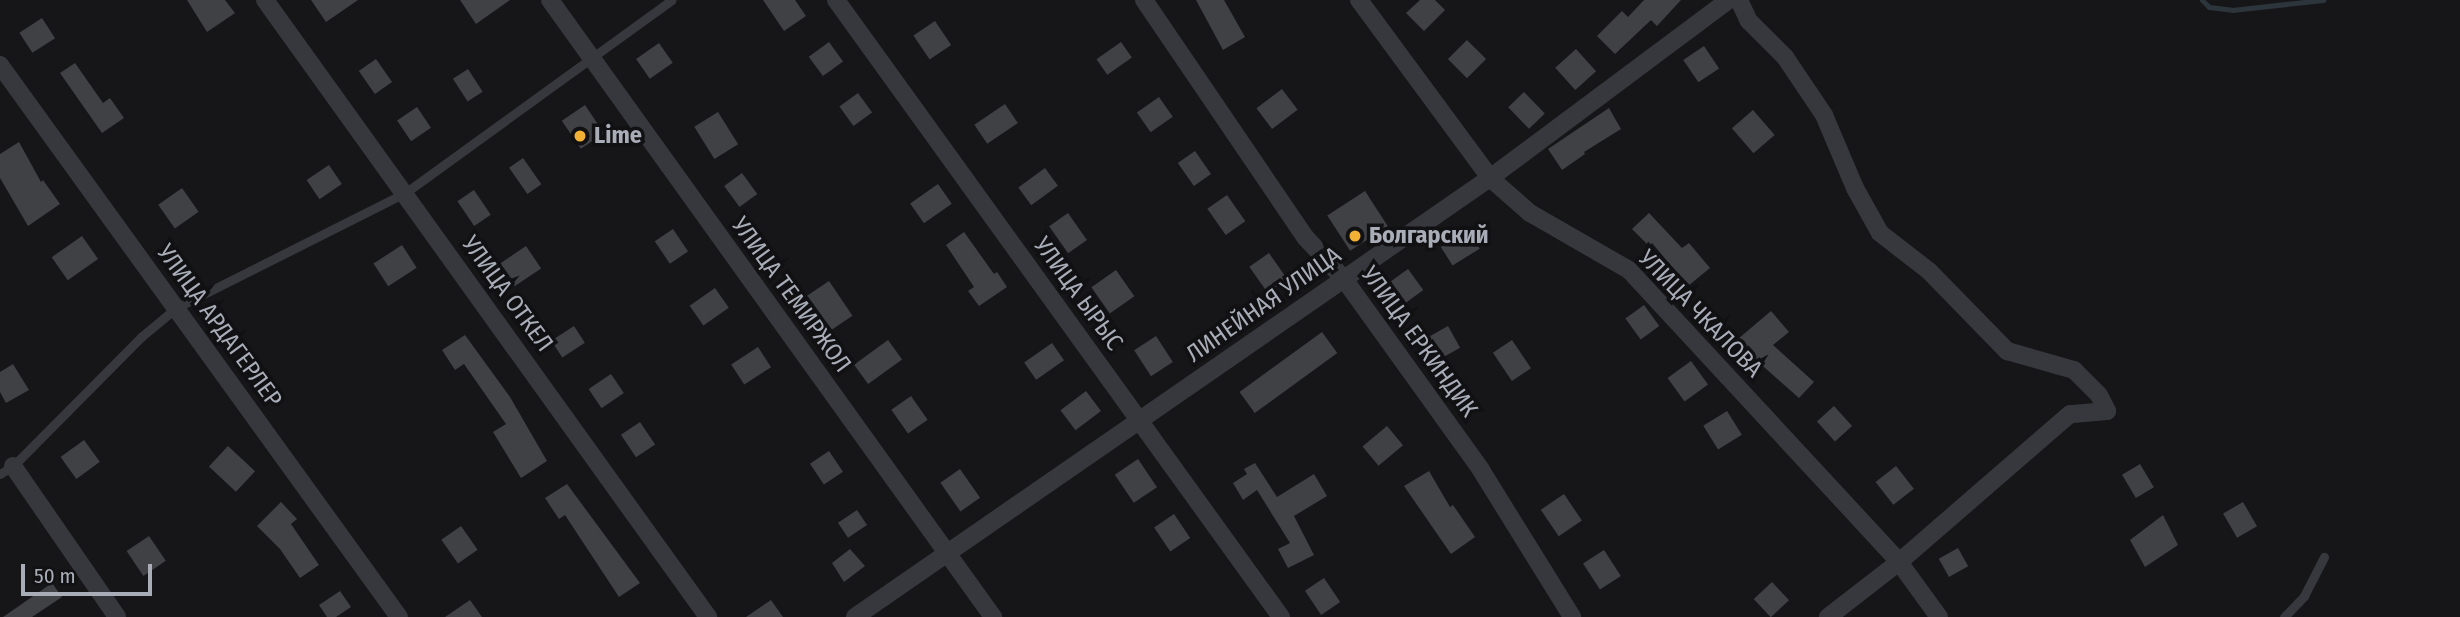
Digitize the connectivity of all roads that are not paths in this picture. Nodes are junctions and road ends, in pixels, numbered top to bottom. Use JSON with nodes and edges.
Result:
{"nodes":[{"id":1,"x":265,"y":0,"type":"edge"},
{"id":2,"x":551,"y":0,"type":"edge"},
{"id":3,"x":672,"y":0,"type":"edge"},
{"id":4,"x":836,"y":0,"type":"edge"},
{"id":5,"x":1144,"y":0,"type":"edge"},
{"id":6,"x":1359,"y":0,"type":"edge"},
{"id":7,"x":1729,"y":0,"type":"edge"},
{"id":8,"x":1739,"y":0,"type":"edge"},
{"id":9,"x":592,"y":60,"type":"junction"},
{"id":10,"x":0,"y":65,"type":"edge"},
{"id":11,"x":1490,"y":178,"type":"junction"},
{"id":12,"x":405,"y":193,"type":"junction"},
{"id":13,"x":1344,"y":279,"type":"junction"},
{"id":14,"x":176,"y":308,"type":"junction"},
{"id":15,"x":1139,"y":421,"type":"junction"},
{"id":16,"x":6,"y":470,"type":"edge"},
{"id":17,"x":948,"y":555,"type":"junction"},
{"id":18,"x":2324,"y":557,"type":"dead end"},
{"id":19,"x":1899,"y":562,"type":"junction"},
{"id":20,"x":117,"y":617,"type":"edge"},
{"id":21,"x":399,"y":617,"type":"edge"},
{"id":22,"x":708,"y":617,"type":"edge"},
{"id":23,"x":855,"y":617,"type":"edge"},
{"id":24,"x":992,"y":617,"type":"edge"},
{"id":25,"x":1281,"y":617,"type":"edge"},
{"id":26,"x":1572,"y":617,"type":"edge"},
{"id":27,"x":1828,"y":617,"type":"edge"},
{"id":28,"x":1939,"y":617,"type":"edge"},
{"id":29,"x":2284,"y":617,"type":"edge"}],
"edges":[{"from":1,"to":12,"type":"street","name":"УЛИЦА ОТКЕЛ"},
{"from":2,"to":9,"type":"street","name":"УЛИЦА ТЕМИРЖОЛ"},
{"from":3,"to":9,"type":"lane"},
{"from":4,"to":15,"type":"street","name":"УЛИЦА ЫРЫС"},
{"from":5,"to":13,"type":"street","name":"УЛИЦА ЕРКИНДИК"},
{"from":6,"to":11,"type":"street","name":"УЛИЦА ЧКАЛОВА"},
{"from":7,"to":11,"type":"street","name":"ЛИНЕЙНАЯ УЛИЦА"},
{"from":8,"to":19,"type":"street"},
{"from":9,"to":12,"type":"lane"},
{"from":9,"to":17,"type":"street","name":"УЛИЦА ТЕМИРЖОЛ"},
{"from":10,"to":14,"type":"street","name":"УЛИЦА АРДАГЕРЛЕР"},
{"from":11,"to":13,"type":"street","name":"ЛИНЕЙНАЯ УЛИЦА"},
{"from":11,"to":19,"type":"street","name":"УЛИЦА ЧКАЛОВА"},
{"from":12,"to":14,"type":"lane"},
{"from":12,"to":22,"type":"street","name":"УЛИЦА ОТКЕЛ"},
{"from":13,"to":15,"type":"street","name":"ЛИНЕЙНАЯ УЛИЦА"},
{"from":13,"to":26,"type":"street","name":"УЛИЦА ЕРКИНДИК"},
{"from":14,"to":16,"type":"lane"},
{"from":14,"to":21,"type":"street","name":"УЛИЦА АРДАГЕРЛЕР"},
{"from":15,"to":17,"type":"street","name":"ЛИНЕЙНАЯ УЛИЦА"},
{"from":15,"to":25,"type":"street","name":"УЛИЦА ЫРЫС"},
{"from":16,"to":20,"type":"street"},
{"from":17,"to":23,"type":"street","name":"ЛИНЕЙНАЯ УЛИЦА"},
{"from":17,"to":24,"type":"street","name":"УЛИЦА ТЕМИРЖОЛ"},
{"from":18,"to":29,"type":"lane"},
{"from":19,"to":27,"type":"street"},
{"from":19,"to":28,"type":"street","name":"УЛИЦА ЧКАЛОВА"}]}
